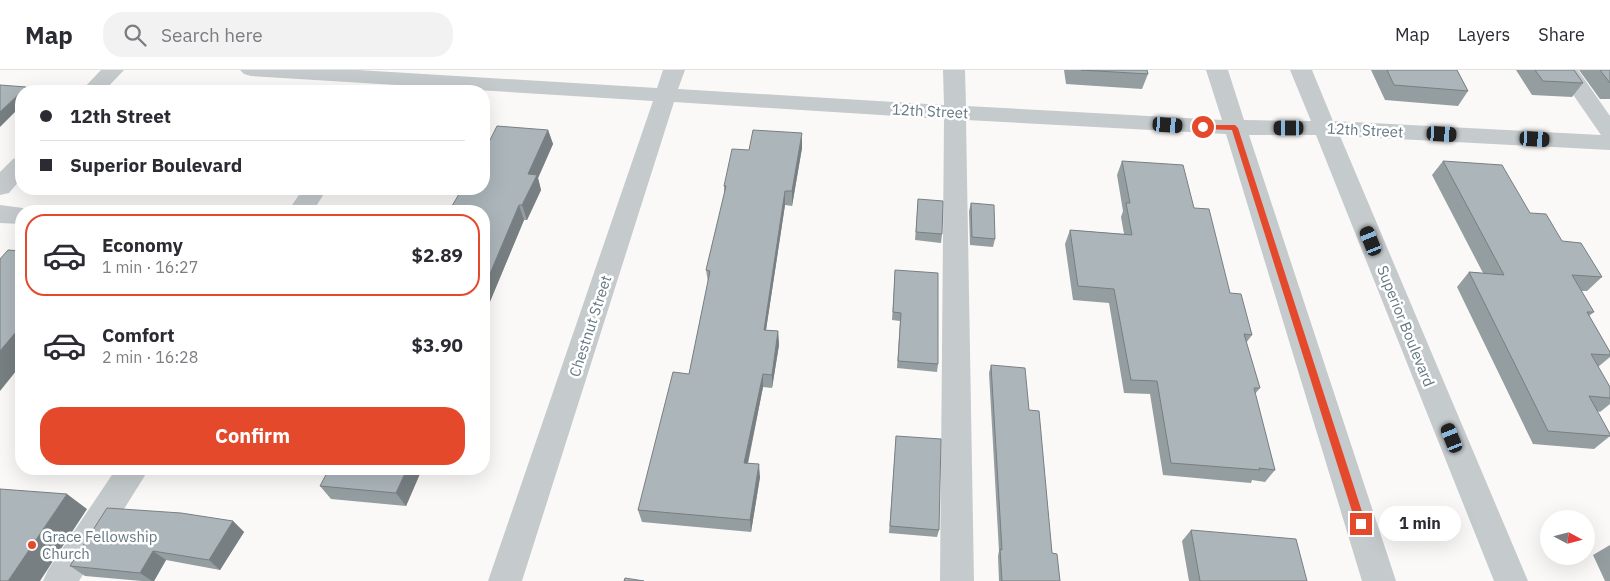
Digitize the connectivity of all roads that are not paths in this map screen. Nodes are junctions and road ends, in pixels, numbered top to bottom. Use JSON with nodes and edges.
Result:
{"nodes":[{"id":1,"x":113,"y":70,"type":"edge"},
{"id":2,"x":251,"y":70,"type":"edge"},
{"id":3,"x":674,"y":70,"type":"edge"},
{"id":4,"x":954,"y":70,"type":"edge"},
{"id":5,"x":1217,"y":70,"type":"edge"},
{"id":6,"x":1301,"y":70,"type":"edge"},
{"id":7,"x":1567,"y":70,"type":"edge"},
{"id":8,"x":386,"y":80,"type":"edge"},
{"id":9,"x":98,"y":85,"type":"edge"},
{"id":10,"x":479,"y":85,"type":"edge"},
{"id":11,"x":490,"y":86,"type":"edge"},
{"id":12,"x":666,"y":95,"type":"junction"},
{"id":13,"x":956,"y":113,"type":"junction"},
{"id":14,"x":1235,"y":128,"type":"junction"},
{"id":15,"x":1325,"y":128,"type":"junction"},
{"id":16,"x":1610,"y":132,"type":"edge"},
{"id":17,"x":1610,"y":143,"type":"edge"},
{"id":18,"x":15,"y":171,"type":"edge"},
{"id":19,"x":0,"y":187,"type":"edge"},
{"id":20,"x":0,"y":214,"type":"edge"},
{"id":21,"x":15,"y":215,"type":"edge"},
{"id":22,"x":129,"y":475,"type":"edge"},
{"id":23,"x":60,"y":581,"type":"edge"},
{"id":24,"x":505,"y":581,"type":"edge"},
{"id":25,"x":957,"y":581,"type":"edge"},
{"id":26,"x":1379,"y":581,"type":"edge"},
{"id":27,"x":1511,"y":581,"type":"edge"}],
"edges":[{"from":1,"to":9,"type":"street"},
{"from":2,"to":8,"type":"street","name":"12th Street"},
{"from":3,"to":12,"type":"street","name":"Chestnut Street"},
{"from":4,"to":13,"type":"street"},
{"from":5,"to":14,"type":"street"},
{"from":6,"to":15,"type":"street","name":"Superior Boulevard"},
{"from":7,"to":16,"type":"street"},
{"from":8,"to":10,"type":"street","name":"12th Street"},
{"from":11,"to":12,"type":"street","name":"12th Street"},
{"from":12,"to":13,"type":"street","name":"12th Street"},
{"from":12,"to":24,"type":"street","name":"Chestnut Street"},
{"from":13,"to":14,"type":"street","name":"12th Street"},
{"from":13,"to":25,"type":"street"},
{"from":14,"to":15,"type":"street","name":"12th Street"},
{"from":14,"to":26,"type":"street"},
{"from":15,"to":17,"type":"street","name":"12th Street"},
{"from":15,"to":27,"type":"street","name":"Superior Boulevard"},
{"from":18,"to":19,"type":"street"},
{"from":20,"to":21,"type":"street"},
{"from":22,"to":23,"type":"street"}]}
